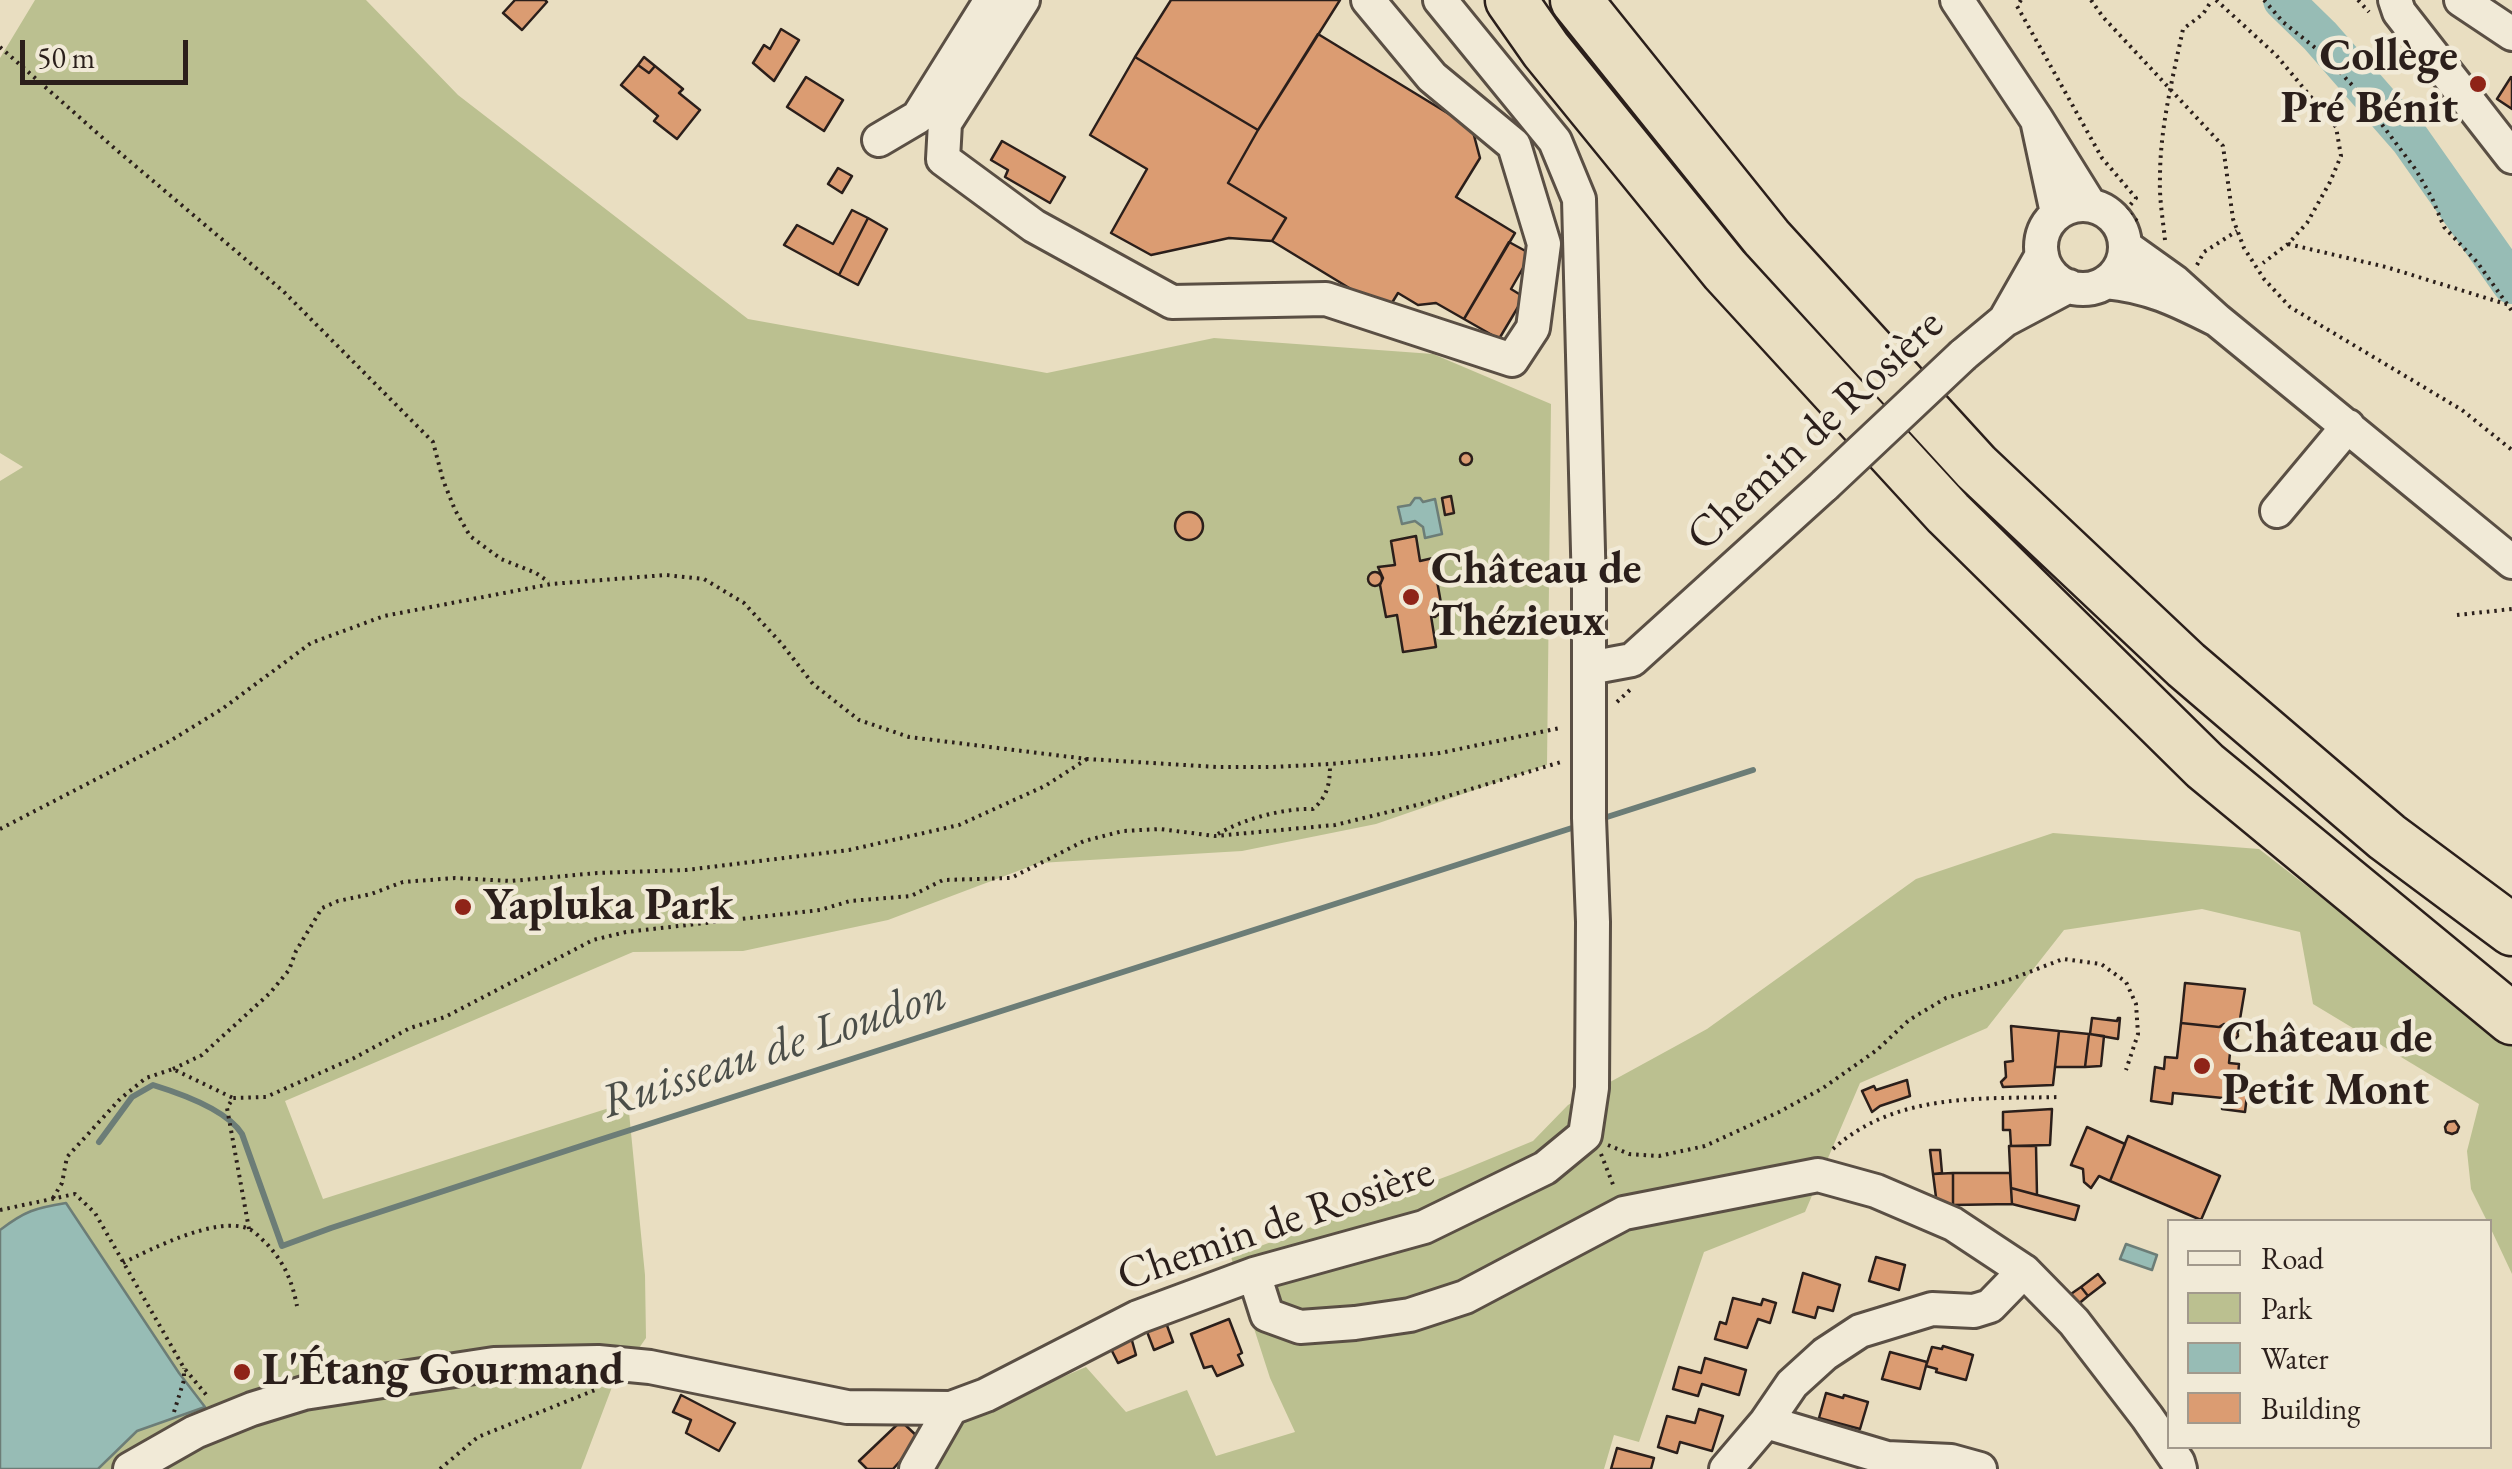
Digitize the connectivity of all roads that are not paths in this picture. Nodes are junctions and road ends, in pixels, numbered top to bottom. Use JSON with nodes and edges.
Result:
{"nodes":[{"id":1,"x":991,"y":0,"type":"edge"},
{"id":2,"x":1023,"y":0,"type":"edge"},
{"id":3,"x":1368,"y":0,"type":"edge"},
{"id":4,"x":1440,"y":0,"type":"edge"},
{"id":5,"x":1510,"y":0,"type":"edge"},
{"id":6,"x":1576,"y":0,"type":"edge"},
{"id":7,"x":1956,"y":0,"type":"edge"},
{"id":8,"x":2396,"y":0,"type":"edge"},
{"id":9,"x":2462,"y":0,"type":"edge"},
{"id":10,"x":2512,"y":34,"type":"edge"},
{"id":11,"x":2037,"y":120,"type":"junction"},
{"id":12,"x":879,"y":140,"type":"dead end"},
{"id":13,"x":2512,"y":157,"type":"edge"},
{"id":14,"x":2090,"y":205,"type":"junction"},
{"id":15,"x":2057,"y":213,"type":"junction"},
{"id":16,"x":2139,"y":236,"type":"junction"},
{"id":17,"x":2042,"y":255,"type":"junction"},
{"id":18,"x":2106,"y":282,"type":"junction"},
{"id":19,"x":2069,"y":286,"type":"junction"},
{"id":20,"x":2005,"y":320,"type":"junction"},
{"id":21,"x":2216,"y":320,"type":"junction"},
{"id":22,"x":2348,"y":426,"type":"junction"},
{"id":23,"x":2276,"y":511,"type":"dead end"},
{"id":24,"x":2512,"y":562,"type":"edge"},
{"id":25,"x":1590,"y":668,"type":"junction"},
{"id":26,"x":2512,"y":930,"type":"edge"},
{"id":27,"x":2512,"y":1019,"type":"edge"},
{"id":28,"x":2024,"y":1271,"type":"junction"},
{"id":29,"x":1254,"y":1274,"type":"junction"},
{"id":30,"x":951,"y":1408,"type":"junction"},
{"id":31,"x":1766,"y":1422,"type":"junction"},
{"id":32,"x":2167,"y":1446,"type":"edge"},
{"id":33,"x":130,"y":1469,"type":"edge"},
{"id":34,"x":916,"y":1469,"type":"edge"},
{"id":35,"x":1726,"y":1469,"type":"edge"},
{"id":36,"x":1980,"y":1469,"type":"edge"}],
"edges":[{"from":1,"to":12,"type":"street"},
{"from":2,"to":3,"type":"street"},
{"from":4,"to":25,"type":"street"},
{"from":5,"to":27,"type":"highway"},
{"from":6,"to":26,"type":"highway"},
{"from":7,"to":11,"type":"street"},
{"from":8,"to":13,"type":"street"},
{"from":9,"to":10,"type":"street"},
{"from":11,"to":14,"type":"street"},
{"from":11,"to":15,"type":"street"},
{"from":14,"to":15,"type":"street"},
{"from":14,"to":16,"type":"street"},
{"from":15,"to":17,"type":"street"},
{"from":16,"to":18,"type":"street"},
{"from":16,"to":21,"type":"street"},
{"from":17,"to":19,"type":"street"},
{"from":17,"to":20,"type":"street","name":"Chemin de Rosière"},
{"from":18,"to":19,"type":"street"},
{"from":18,"to":21,"type":"street"},
{"from":19,"to":20,"type":"street","name":"Chemin de Rosière"},
{"from":20,"to":25,"type":"street","name":"Chemin de Rosière","bridge":true},
{"from":21,"to":22,"type":"street"},
{"from":22,"to":23,"type":"street"},
{"from":22,"to":24,"type":"street"},
{"from":25,"to":29,"type":"street","name":"Chemin de Rosière"},
{"from":28,"to":29,"type":"street"},
{"from":28,"to":31,"type":"street"},
{"from":28,"to":32,"type":"street"},
{"from":29,"to":30,"type":"street","name":"Chemin de Rosière"},
{"from":30,"to":33,"type":"street","name":"Chemin de Rosière"},
{"from":30,"to":34,"type":"street"},
{"from":31,"to":35,"type":"street"},
{"from":31,"to":36,"type":"street"}]}
